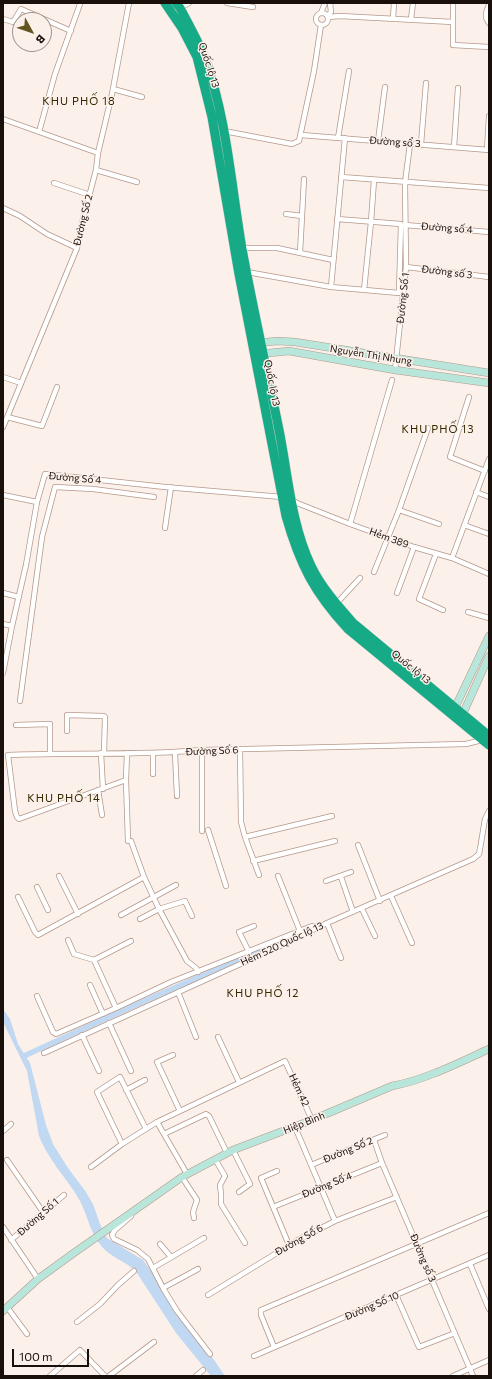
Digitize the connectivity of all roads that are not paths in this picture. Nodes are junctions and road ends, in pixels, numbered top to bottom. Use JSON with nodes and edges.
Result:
{"nodes":[{"id":1,"x":128,"y":3,"type":"edge"},
{"id":2,"x":165,"y":3,"type":"edge"},
{"id":3,"x":189,"y":3,"type":"edge"},
{"id":4,"x":227,"y":3,"type":"edge"},
{"id":5,"x":325,"y":3,"type":"edge"},
{"id":6,"x":330,"y":3,"type":"edge"},
{"id":7,"x":394,"y":3,"type":"edge"},
{"id":8,"x":413,"y":3,"type":"edge"},
{"id":9,"x":453,"y":3,"type":"edge"},
{"id":10,"x":80,"y":4,"type":"edge"},
{"id":11,"x":178,"y":6,"type":"edge"},
{"id":12,"x":489,"y":6,"type":"edge"},
{"id":13,"x":254,"y":7,"type":"dead end"},
{"id":14,"x":321,"y":13,"type":"junction"},
{"id":15,"x":327,"y":17,"type":"junction"},
{"id":16,"x":393,"y":18,"type":"junction"},
{"id":17,"x":3,"y":19,"type":"edge"},
{"id":18,"x":411,"y":19,"type":"junction"},
{"id":19,"x":453,"y":22,"type":"junction"},
{"id":20,"x":488,"y":22,"type":"edge"},
{"id":21,"x":321,"y":25,"type":"junction"},
{"id":22,"x":71,"y":31,"type":"junction"},
{"id":23,"x":489,"y":47,"type":"edge"},
{"id":24,"x":349,"y":71,"type":"dead end"},
{"id":25,"x":426,"y":83,"type":"dead end"},
{"id":26,"x":385,"y":88,"type":"dead end"},
{"id":27,"x":458,"y":88,"type":"dead end"},
{"id":28,"x":112,"y":89,"type":"junction"},
{"id":29,"x":142,"y":97,"type":"dead end"},
{"id":30,"x":489,"y":116,"type":"edge"},
{"id":31,"x":3,"y":119,"type":"edge"},
{"id":32,"x":220,"y":130,"type":"junction"},
{"id":33,"x":39,"y":132,"type":"junction"},
{"id":34,"x":301,"y":135,"type":"junction"},
{"id":35,"x":338,"y":138,"type":"junction"},
{"id":36,"x":345,"y":138,"type":"junction"},
{"id":37,"x":378,"y":141,"type":"junction"},
{"id":38,"x":410,"y":144,"type":"junction"},
{"id":39,"x":421,"y":144,"type":"junction"},
{"id":40,"x":454,"y":147,"type":"junction"},
{"id":41,"x":488,"y":150,"type":"edge"},
{"id":42,"x":98,"y":153,"type":"junction"},
{"id":43,"x":96,"y":170,"type":"junction"},
{"id":44,"x":341,"y":177,"type":"junction"},
{"id":45,"x":304,"y":179,"type":"dead end"},
{"id":46,"x":374,"y":180,"type":"junction"},
{"id":47,"x":137,"y":182,"type":"dead end"},
{"id":48,"x":54,"y":183,"type":"dead end"},
{"id":49,"x":405,"y":183,"type":"junction"},
{"id":50,"x":489,"y":188,"type":"edge"},
{"id":51,"x":90,"y":195,"type":"junction"},
{"id":52,"x":3,"y":208,"type":"edge"},
{"id":53,"x":286,"y":214,"type":"dead end"},
{"id":54,"x":302,"y":216,"type":"junction"},
{"id":55,"x":337,"y":219,"type":"junction"},
{"id":56,"x":371,"y":222,"type":"junction"},
{"id":57,"x":405,"y":225,"type":"junction"},
{"id":58,"x":489,"y":232,"type":"edge"},
{"id":59,"x":76,"y":248,"type":"junction"},
{"id":60,"x":242,"y":248,"type":"junction"},
{"id":61,"x":300,"y":253,"type":"junction"},
{"id":62,"x":333,"y":260,"type":"junction"},
{"id":63,"x":406,"y":267,"type":"junction"},
{"id":64,"x":247,"y":272,"type":"junction"},
{"id":65,"x":489,"y":277,"type":"edge"},
{"id":66,"x":331,"y":287,"type":"junction"},
{"id":67,"x":364,"y":290,"type":"junction"},
{"id":68,"x":257,"y":343,"type":"junction"},
{"id":69,"x":259,"y":354,"type":"junction"},
{"id":70,"x":396,"y":359,"type":"junction"},
{"id":71,"x":395,"y":370,"type":"junction"},
{"id":72,"x":489,"y":374,"type":"edge"},
{"id":73,"x":3,"y":377,"type":"edge"},
{"id":74,"x":392,"y":380,"type":"dead end"},
{"id":75,"x":22,"y":383,"type":"junction"},
{"id":76,"x":489,"y":383,"type":"edge"},
{"id":77,"x":57,"y":387,"type":"dead end"},
{"id":78,"x":469,"y":397,"type":"dead end"},
{"id":79,"x":3,"y":412,"type":"edge"},
{"id":80,"x":8,"y":415,"type":"junction"},
{"id":81,"x":3,"y":427,"type":"edge"},
{"id":82,"x":428,"y":428,"type":"dead end"},
{"id":83,"x":489,"y":459,"type":"edge"},
{"id":84,"x":485,"y":470,"type":"junction"},
{"id":85,"x":96,"y":479,"type":"junction"},
{"id":86,"x":171,"y":487,"type":"junction"},
{"id":87,"x":94,"y":489,"type":"junction"},
{"id":88,"x":476,"y":492,"type":"junction"},
{"id":89,"x":3,"y":495,"type":"edge"},
{"id":90,"x":154,"y":497,"type":"dead end"},
{"id":91,"x":489,"y":497,"type":"edge"},
{"id":92,"x":287,"y":498,"type":"junction"},
{"id":93,"x":37,"y":502,"type":"junction"},
{"id":94,"x":399,"y":510,"type":"junction"},
{"id":95,"x":350,"y":524,"type":"junction"},
{"id":96,"x":439,"y":524,"type":"dead end"},
{"id":97,"x":464,"y":525,"type":"junction"},
{"id":98,"x":165,"y":528,"type":"dead end"},
{"id":99,"x":489,"y":534,"type":"edge"},
{"id":100,"x":388,"y":538,"type":"junction"},
{"id":101,"x":414,"y":547,"type":"junction"},
{"id":102,"x":436,"y":554,"type":"junction"},
{"id":103,"x":452,"y":558,"type":"junction"},
{"id":104,"x":374,"y":572,"type":"dead end"},
{"id":105,"x":489,"y":574,"type":"edge"},
{"id":106,"x":360,"y":578,"type":"dead end"},
{"id":107,"x":3,"y":593,"type":"edge"},
{"id":108,"x":397,"y":593,"type":"dead end"},
{"id":109,"x":19,"y":597,"type":"junction"},
{"id":110,"x":336,"y":604,"type":"junction"},
{"id":111,"x":443,"y":610,"type":"dead end"},
{"id":112,"x":468,"y":612,"type":"dead end"},
{"id":113,"x":489,"y":618,"type":"edge"},
{"id":114,"x":3,"y":624,"type":"edge"},
{"id":115,"x":12,"y":626,"type":"junction"},
{"id":116,"x":489,"y":636,"type":"edge"},
{"id":117,"x":489,"y":656,"type":"edge"},
{"id":118,"x":3,"y":673,"type":"edge"},
{"id":119,"x":20,"y":701,"type":"dead end"},
{"id":120,"x":457,"y":715,"type":"junction"},
{"id":121,"x":16,"y":725,"type":"dead end"},
{"id":122,"x":67,"y":731,"type":"dead end"},
{"id":123,"x":487,"y":740,"type":"edge"},
{"id":124,"x":202,"y":750,"type":"junction"},
{"id":125,"x":240,"y":750,"type":"junction"},
{"id":126,"x":127,"y":752,"type":"junction"},
{"id":127,"x":153,"y":752,"type":"junction"},
{"id":128,"x":175,"y":752,"type":"junction"},
{"id":129,"x":50,"y":753,"type":"junction"},
{"id":130,"x":103,"y":753,"type":"junction"},
{"id":131,"x":153,"y":774,"type":"dead end"},
{"id":132,"x":126,"y":780,"type":"junction"},
{"id":133,"x":101,"y":790,"type":"junction"},
{"id":134,"x":177,"y":796,"type":"dead end"},
{"id":135,"x":489,"y":811,"type":"edge"},
{"id":136,"x":102,"y":815,"type":"dead end"},
{"id":137,"x":332,"y":816,"type":"dead end"},
{"id":138,"x":208,"y":830,"type":"dead end"},
{"id":139,"x":202,"y":831,"type":"dead end"},
{"id":140,"x":245,"y":837,"type":"junction"},
{"id":141,"x":335,"y":841,"type":"dead end"},
{"id":142,"x":358,"y":845,"type":"dead end"},
{"id":143,"x":254,"y":861,"type":"junction"},
{"id":144,"x":351,"y":872,"type":"dead end"},
{"id":145,"x":259,"y":875,"type":"dead end"},
{"id":146,"x":59,"y":876,"type":"dead end"},
{"id":147,"x":278,"y":876,"type":"dead end"},
{"id":148,"x":341,"y":876,"type":"junction"},
{"id":149,"x":144,"y":877,"type":"junction"},
{"id":150,"x":326,"y":881,"type":"dead end"},
{"id":151,"x":176,"y":885,"type":"dead end"},
{"id":152,"x":226,"y":886,"type":"dead end"},
{"id":153,"x":37,"y":887,"type":"dead end"},
{"id":154,"x":153,"y":896,"type":"junction"},
{"id":155,"x":390,"y":896,"type":"junction"},
{"id":156,"x":18,"y":897,"type":"dead end"},
{"id":157,"x":380,"y":901,"type":"junction"},
{"id":158,"x":362,"y":908,"type":"junction"},
{"id":159,"x":159,"y":909,"type":"junction"},
{"id":160,"x":48,"y":910,"type":"dead end"},
{"id":161,"x":353,"y":912,"type":"junction"},
{"id":162,"x":78,"y":914,"type":"junction"},
{"id":163,"x":121,"y":915,"type":"dead end"},
{"id":164,"x":192,"y":916,"type":"dead end"},
{"id":165,"x":140,"y":919,"type":"dead end"},
{"id":166,"x":327,"y":923,"type":"junction"},
{"id":167,"x":254,"y":926,"type":"dead end"},
{"id":168,"x":320,"y":926,"type":"junction"},
{"id":169,"x":300,"y":931,"type":"junction"},
{"id":170,"x":375,"y":936,"type":"dead end"},
{"id":171,"x":68,"y":940,"type":"dead end"},
{"id":172,"x":131,"y":941,"type":"dead end"},
{"id":173,"x":412,"y":944,"type":"dead end"},
{"id":174,"x":249,"y":952,"type":"junction"},
{"id":175,"x":341,"y":958,"type":"dead end"},
{"id":176,"x":94,"y":960,"type":"junction"},
{"id":177,"x":198,"y":972,"type":"junction"},
{"id":178,"x":90,"y":985,"type":"dead end"},
{"id":179,"x":178,"y":992,"type":"junction"},
{"id":180,"x":38,"y":996,"type":"dead end"},
{"id":181,"x":116,"y":1008,"type":"junction"},
{"id":182,"x":103,"y":1014,"type":"junction"},
{"id":183,"x":110,"y":1023,"type":"junction"},
{"id":184,"x":82,"y":1035,"type":"junction"},
{"id":185,"x":196,"y":1037,"type":"dead end"},
{"id":186,"x":218,"y":1037,"type":"dead end"},
{"id":187,"x":489,"y":1049,"type":"edge"},
{"id":188,"x":44,"y":1053,"type":"dead end"},
{"id":189,"x":173,"y":1055,"type":"dead end"},
{"id":190,"x":99,"y":1070,"type":"dead end"},
{"id":191,"x":131,"y":1071,"type":"dead end"},
{"id":192,"x":145,"y":1080,"type":"dead end"},
{"id":193,"x":239,"y":1082,"type":"junction"},
{"id":194,"x":126,"y":1090,"type":"junction"},
{"id":195,"x":180,"y":1111,"type":"junction"},
{"id":196,"x":312,"y":1120,"type":"junction"},
{"id":197,"x":157,"y":1122,"type":"junction"},
{"id":198,"x":11,"y":1124,"type":"dead end"},
{"id":199,"x":295,"y":1126,"type":"junction"},
{"id":200,"x":146,"y":1129,"type":"junction"},
{"id":201,"x":3,"y":1132,"type":"edge"},
{"id":202,"x":164,"y":1134,"type":"junction"},
{"id":203,"x":384,"y":1135,"type":"dead end"},
{"id":204,"x":374,"y":1140,"type":"junction"},
{"id":205,"x":122,"y":1144,"type":"junction"},
{"id":206,"x":230,"y":1152,"type":"junction"},
{"id":207,"x":215,"y":1159,"type":"junction"},
{"id":208,"x":7,"y":1160,"type":"dead end"},
{"id":209,"x":382,"y":1163,"type":"junction"},
{"id":210,"x":311,"y":1165,"type":"junction"},
{"id":211,"x":91,"y":1167,"type":"dead end"},
{"id":212,"x":277,"y":1171,"type":"dead end"},
{"id":213,"x":184,"y":1176,"type":"junction"},
{"id":214,"x":321,"y":1188,"type":"junction"},
{"id":215,"x":239,"y":1192,"type":"dead end"},
{"id":216,"x":64,"y":1195,"type":"dead end"},
{"id":217,"x":397,"y":1197,"type":"junction"},
{"id":218,"x":144,"y":1203,"type":"junction"},
{"id":219,"x":273,"y":1207,"type":"junction"},
{"id":220,"x":44,"y":1212,"type":"junction"},
{"id":221,"x":489,"y":1213,"type":"edge"},
{"id":222,"x":194,"y":1218,"type":"dead end"},
{"id":223,"x":335,"y":1221,"type":"junction"},
{"id":224,"x":3,"y":1227,"type":"edge"},
{"id":225,"x":204,"y":1238,"type":"dead end"},
{"id":226,"x":11,"y":1240,"type":"junction"},
{"id":227,"x":245,"y":1243,"type":"dead end"},
{"id":228,"x":160,"y":1244,"type":"dead end"},
{"id":229,"x":417,"y":1244,"type":"junction"},
{"id":230,"x":289,"y":1245,"type":"junction"},
{"id":231,"x":489,"y":1255,"type":"edge"},
{"id":232,"x":171,"y":1257,"type":"junction"},
{"id":233,"x":470,"y":1264,"type":"junction"},
{"id":234,"x":153,"y":1268,"type":"junction"},
{"id":235,"x":198,"y":1268,"type":"dead end"},
{"id":236,"x":134,"y":1270,"type":"dead end"},
{"id":237,"x":38,"y":1279,"type":"junction"},
{"id":238,"x":432,"y":1280,"type":"junction"},
{"id":239,"x":163,"y":1288,"type":"junction"},
{"id":240,"x":396,"y":1295,"type":"junction"},
{"id":241,"x":208,"y":1296,"type":"dead end"},
{"id":242,"x":5,"y":1309,"type":"edge"},
{"id":243,"x":489,"y":1309,"type":"edge"},
{"id":244,"x":77,"y":1322,"type":"dead end"},
{"id":245,"x":455,"y":1333,"type":"junction"},
{"id":246,"x":26,"y":1334,"type":"dead end"},
{"id":247,"x":154,"y":1342,"type":"dead end"},
{"id":248,"x":274,"y":1348,"type":"junction"},
{"id":249,"x":210,"y":1354,"type":"dead end"},
{"id":250,"x":254,"y":1356,"type":"dead end"},
{"id":251,"x":489,"y":1360,"type":"edge"},
{"id":252,"x":470,"y":1368,"type":"junction"},
{"id":253,"x":203,"y":1370,"type":"dead end"},
{"id":254,"x":50,"y":1376,"type":"edge"},
{"id":255,"x":105,"y":1376,"type":"edge"},
{"id":256,"x":109,"y":1376,"type":"edge"},
{"id":257,"x":196,"y":1376,"type":"edge"},
{"id":258,"x":453,"y":1376,"type":"edge"},
{"id":259,"x":473,"y":1376,"type":"edge"}],
"edges":[{"from":1,"to":28,"type":"street","name":"Đường Số 2"},
{"from":2,"to":32,"type":"highway","name":"Quốc lộ 13"},
{"from":3,"to":11,"type":"street"},
{"from":4,"to":13,"type":"street"},
{"from":5,"to":14,"type":"street"},
{"from":6,"to":15,"type":"street"},
{"from":7,"to":16,"type":"street"},
{"from":8,"to":18,"type":"street"},
{"from":9,"to":19,"type":"street"},
{"from":10,"to":22,"type":"street"},
{"from":11,"to":32,"type":"highway","name":"Quốc lộ 13"},
{"from":12,"to":20,"type":"street"},
{"from":14,"to":15,"type":"street"},
{"from":14,"to":21,"type":"street"},
{"from":15,"to":16,"type":"street"},
{"from":15,"to":21,"type":"street"},
{"from":16,"to":18,"type":"street"},
{"from":17,"to":22,"type":"street"},
{"from":18,"to":19,"type":"street"},
{"from":19,"to":23,"type":"street"},
{"from":21,"to":34,"type":"street"},
{"from":22,"to":33,"type":"street"},
{"from":24,"to":35,"type":"street"},
{"from":25,"to":39,"type":"street"},
{"from":26,"to":37,"type":"street"},
{"from":27,"to":40,"type":"street"},
{"from":28,"to":29,"type":"street"},
{"from":28,"to":42,"type":"street","name":"Đường Số 2"},
{"from":30,"to":41,"type":"street"},
{"from":31,"to":33,"type":"street"},
{"from":32,"to":34,"type":"street"},
{"from":32,"to":60,"type":"highway","name":"Quốc lộ 13"},
{"from":32,"to":68,"type":"highway","name":"Quốc lộ 13"},
{"from":33,"to":42,"type":"street"},
{"from":34,"to":35,"type":"street","name":"Đường sổ 3"},
{"from":35,"to":36,"type":"street","name":"Đường sổ 3"},
{"from":36,"to":37,"type":"street","name":"Đường sổ 3"},
{"from":36,"to":44,"type":"street"},
{"from":37,"to":38,"type":"street","name":"Đường sổ 3"},
{"from":38,"to":39,"type":"street","name":"Đường sổ 3"},
{"from":38,"to":49,"type":"street"},
{"from":39,"to":40,"type":"street","name":"Đường sổ 3"},
{"from":40,"to":41,"type":"street","name":"Đường sổ 3"},
{"from":42,"to":43,"type":"street","name":"Đường Số 2"},
{"from":43,"to":47,"type":"street"},
{"from":43,"to":51,"type":"street","name":"Đường Số 2"},
{"from":44,"to":46,"type":"street"},
{"from":44,"to":55,"type":"street"},
{"from":45,"to":54,"type":"street"},
{"from":46,"to":49,"type":"street"},
{"from":46,"to":56,"type":"street"},
{"from":48,"to":51,"type":"street"},
{"from":49,"to":50,"type":"street"},
{"from":49,"to":57,"type":"street","name":"Đường Số 1"},
{"from":51,"to":59,"type":"street","name":"Đường Số 2"},
{"from":52,"to":59,"type":"street"},
{"from":53,"to":54,"type":"street"},
{"from":54,"to":61,"type":"street"},
{"from":55,"to":56,"type":"street"},
{"from":55,"to":62,"type":"street"},
{"from":56,"to":67,"type":"street"},
{"from":56,"to":67,"type":"street"},
{"from":57,"to":58,"type":"street","name":"Đường số 4"},
{"from":57,"to":63,"type":"street","name":"Đường Số 1"},
{"from":59,"to":75,"type":"street","name":"Đường Số 2"},
{"from":60,"to":61,"type":"street"},
{"from":60,"to":64,"type":"highway","name":"Quốc lộ 13"},
{"from":61,"to":62,"type":"street"},
{"from":62,"to":66,"type":"street"},
{"from":63,"to":65,"type":"street","name":"Đường số 3"},
{"from":63,"to":70,"type":"street","name":"Đường Số 1"},
{"from":64,"to":66,"type":"street"},
{"from":64,"to":68,"type":"highway","name":"Quốc lộ 13"},
{"from":66,"to":67,"type":"street"},
{"from":68,"to":69,"type":"highway","name":"Quốc lộ 13"},
{"from":68,"to":70,"type":"street","name":"Nguyễn Thị Nhung"},
{"from":69,"to":71,"type":"street","name":"Nguyễn Thị Nhung"},
{"from":69,"to":92,"type":"highway","name":"Quốc lộ 13"},
{"from":70,"to":71,"type":"street","name":"Đường Số 1"},
{"from":70,"to":72,"type":"street","name":"Nguyễn Thị Nhung"},
{"from":71,"to":76,"type":"street","name":"Nguyễn Thị Nhung"},
{"from":73,"to":75,"type":"street"},
{"from":74,"to":95,"type":"street"},
{"from":75,"to":80,"type":"street","name":"Đường Số 2"},
{"from":77,"to":80,"type":"street"},
{"from":78,"to":84,"type":"street"},
{"from":79,"to":80,"type":"street"},
{"from":80,"to":81,"type":"street","name":"Đường Số 2"},
{"from":82,"to":94,"type":"street"},
{"from":83,"to":84,"type":"street"},
{"from":84,"to":88,"type":"street"},
{"from":85,"to":86,"type":"street","name":"Đường Số 4"},
{"from":85,"to":87,"type":"street"},
{"from":85,"to":93,"type":"street","name":"Đường Số 4"},
{"from":86,"to":92,"type":"street","name":"Đường Số 4"},
{"from":86,"to":98,"type":"street"},
{"from":87,"to":90,"type":"street"},
{"from":87,"to":119,"type":"street"},
{"from":88,"to":91,"type":"street"},
{"from":88,"to":97,"type":"street"},
{"from":89,"to":93,"type":"street"},
{"from":92,"to":95,"type":"street","name":"Hẻm 389"},
{"from":92,"to":110,"type":"highway","name":"Quốc lộ 13"},
{"from":92,"to":120,"type":"highway","name":"Quốc lộ 13"},
{"from":93,"to":109,"type":"street","name":"Đường Số 4"},
{"from":94,"to":96,"type":"street"},
{"from":94,"to":100,"type":"street"},
{"from":95,"to":100,"type":"street","name":"Hẻm 389"},
{"from":97,"to":99,"type":"street"},
{"from":97,"to":103,"type":"street"},
{"from":100,"to":101,"type":"street","name":"Hẻm 389"},
{"from":100,"to":104,"type":"street"},
{"from":101,"to":102,"type":"street","name":"Hẻm 389"},
{"from":101,"to":108,"type":"street"},
{"from":102,"to":103,"type":"street","name":"Hẻm 389"},
{"from":102,"to":111,"type":"street"},
{"from":103,"to":105,"type":"street","name":"Hẻm 389"},
{"from":106,"to":110,"type":"street"},
{"from":107,"to":109,"type":"street"},
{"from":109,"to":115,"type":"street","name":"Đường Số 4"},
{"from":110,"to":120,"type":"highway","name":"Quốc lộ 13"},
{"from":112,"to":113,"type":"street"},
{"from":114,"to":115,"type":"street"},
{"from":115,"to":118,"type":"street","name":"Đường Số 4"},
{"from":116,"to":120,"type":"street"},
{"from":117,"to":120,"type":"street"},
{"from":120,"to":123,"type":"highway","name":"Quốc lộ 13"},
{"from":121,"to":129,"type":"street"},
{"from":122,"to":130,"type":"street"},
{"from":123,"to":125,"type":"street","name":"Đường Số 6"},
{"from":124,"to":125,"type":"street","name":"Đường Số 6"},
{"from":124,"to":128,"type":"street","name":"Đường Số 6"},
{"from":124,"to":139,"type":"street"},
{"from":125,"to":140,"type":"street"},
{"from":126,"to":127,"type":"street","name":"Đường Số 6"},
{"from":126,"to":130,"type":"street","name":"Đường Số 6"},
{"from":126,"to":132,"type":"street"},
{"from":127,"to":128,"type":"street","name":"Đường Số 6"},
{"from":127,"to":131,"type":"street"},
{"from":128,"to":134,"type":"street"},
{"from":129,"to":130,"type":"street","name":"Đường Số 6"},
{"from":129,"to":133,"type":"street","name":"Đường Số 6"},
{"from":130,"to":133,"type":"street"},
{"from":132,"to":133,"type":"street"},
{"from":132,"to":149,"type":"street"},
{"from":133,"to":136,"type":"street"},
{"from":135,"to":155,"type":"street","name":"Hẻm 520 Quốc lộ 13"},
{"from":137,"to":140,"type":"street"},
{"from":138,"to":152,"type":"street"},
{"from":140,"to":143,"type":"street"},
{"from":141,"to":143,"type":"street"},
{"from":142,"to":157,"type":"street"},
{"from":143,"to":145,"type":"street"},
{"from":144,"to":148,"type":"street"},
{"from":146,"to":162,"type":"street"},
{"from":147,"to":169,"type":"street"},
{"from":148,"to":150,"type":"street"},
{"from":148,"to":161,"type":"street"},
{"from":149,"to":154,"type":"street"},
{"from":149,"to":162,"type":"street"},
{"from":151,"to":154,"type":"street"},
{"from":153,"to":160,"type":"street"},
{"from":154,"to":159,"type":"street"},
{"from":154,"to":163,"type":"street"},
{"from":155,"to":157,"type":"street","name":"Hẻm 520 Quốc lộ 13"},
{"from":155,"to":173,"type":"street"},
{"from":156,"to":162,"type":"street"},
{"from":157,"to":158,"type":"street","name":"Hẻm 520 Quốc lộ 13"},
{"from":158,"to":161,"type":"street","name":"Hẻm 520 Quốc lộ 13"},
{"from":158,"to":170,"type":"street"},
{"from":159,"to":164,"type":"street"},
{"from":159,"to":165,"type":"street"},
{"from":159,"to":177,"type":"street"},
{"from":161,"to":166,"type":"street","name":"Hẻm 520 Quốc lộ 13"},
{"from":166,"to":168,"type":"street","name":"Hẻm 520 Quốc lộ 13"},
{"from":166,"to":175,"type":"street"},
{"from":167,"to":174,"type":"street"},
{"from":168,"to":169,"type":"street"},
{"from":168,"to":179,"type":"street","name":"Hẻm 520 Quốc lộ 13"},
{"from":169,"to":174,"type":"street"},
{"from":171,"to":176,"type":"street"},
{"from":172,"to":176,"type":"street"},
{"from":174,"to":177,"type":"street"},
{"from":176,"to":181,"type":"street"},
{"from":177,"to":181,"type":"street"},
{"from":178,"to":182,"type":"street"},
{"from":179,"to":183,"type":"street","name":"Hẻm 520 Quốc lộ 13"},
{"from":179,"to":185,"type":"street"},
{"from":180,"to":182,"type":"street"},
{"from":181,"to":182,"type":"street"},
{"from":183,"to":184,"type":"street","name":"Hẻm 520 Quốc lộ 13"},
{"from":183,"to":191,"type":"street"},
{"from":184,"to":188,"type":"street","name":"Hẻm 520 Quốc lộ 13"},
{"from":184,"to":190,"type":"street"},
{"from":186,"to":193,"type":"street"},
{"from":187,"to":196,"type":"street","name":"Hiệp Bình"},
{"from":189,"to":195,"type":"street"},
{"from":192,"to":194,"type":"street"},
{"from":193,"to":195,"type":"street"},
{"from":193,"to":196,"type":"street","name":"Hẻm 42"},
{"from":194,"to":200,"type":"street"},
{"from":194,"to":205,"type":"street"},
{"from":195,"to":197,"type":"street"},
{"from":196,"to":199,"type":"street","name":"Hiệp Bình"},
{"from":197,"to":200,"type":"street"},
{"from":197,"to":202,"type":"street"},
{"from":198,"to":201,"type":"street"},
{"from":199,"to":206,"type":"street","name":"Hiệp Bình"},
{"from":199,"to":210,"type":"street"},
{"from":200,"to":205,"type":"street"},
{"from":202,"to":206,"type":"street"},
{"from":202,"to":213,"type":"street"},
{"from":203,"to":204,"type":"street","name":"Đường Số 2"},
{"from":204,"to":209,"type":"street","name":"Đường số 3"},
{"from":204,"to":210,"type":"street","name":"Đường Số 2"},
{"from":205,"to":211,"type":"street"},
{"from":206,"to":207,"type":"street","name":"Hiệp Bình"},
{"from":206,"to":215,"type":"street"},
{"from":207,"to":213,"type":"street","name":"Hiệp Bình"},
{"from":207,"to":227,"type":"street"},
{"from":208,"to":220,"type":"street"},
{"from":209,"to":214,"type":"street","name":"Đường Số 4"},
{"from":209,"to":217,"type":"street","name":"Đường số 3"},
{"from":210,"to":214,"type":"street"},
{"from":212,"to":219,"type":"street"},
{"from":213,"to":218,"type":"street","name":"Hiệp Bình"},
{"from":213,"to":222,"type":"street"},
{"from":214,"to":219,"type":"street","name":"Đường Số 4"},
{"from":214,"to":223,"type":"street"},
{"from":216,"to":220,"type":"street","name":"Đường Số 1"},
{"from":217,"to":223,"type":"street","name":"Đường Số 6"},
{"from":217,"to":229,"type":"street","name":"Đường số 3"},
{"from":218,"to":234,"type":"street"},
{"from":218,"to":237,"type":"street","name":"Hiệp Bình"},
{"from":219,"to":230,"type":"street"},
{"from":220,"to":226,"type":"street","name":"Đường Số 1"},
{"from":221,"to":229,"type":"street"},
{"from":223,"to":230,"type":"street","name":"Đường Số 6"},
{"from":224,"to":226,"type":"street"},
{"from":225,"to":232,"type":"street"},
{"from":226,"to":237,"type":"street"},
{"from":228,"to":232,"type":"street"},
{"from":229,"to":238,"type":"street","name":"Đường số 3"},
{"from":229,"to":248,"type":"street"},
{"from":230,"to":241,"type":"street","name":"Đường Số 6"},
{"from":231,"to":233,"type":"street","name":"Đường Số 10"},
{"from":232,"to":234,"type":"street"},
{"from":233,"to":238,"type":"street","name":"Đường Số 10"},
{"from":233,"to":243,"type":"street"},
{"from":234,"to":239,"type":"street"},
{"from":235,"to":239,"type":"street"},
{"from":236,"to":244,"type":"street"},
{"from":237,"to":242,"type":"street"},
{"from":238,"to":240,"type":"street","name":"Đường Số 10"},
{"from":238,"to":245,"type":"street","name":"Đường số 3"},
{"from":239,"to":249,"type":"street"},
{"from":240,"to":245,"type":"street"},
{"from":240,"to":248,"type":"street","name":"Đường Số 10"},
{"from":242,"to":246,"type":"street"},
{"from":245,"to":252,"type":"street","name":"Đường số 3"},
{"from":247,"to":256,"type":"street"},
{"from":248,"to":250,"type":"street","name":"Đường Số 10"},
{"from":251,"to":252,"type":"street"},
{"from":252,"to":258,"type":"street"},
{"from":252,"to":259,"type":"street","name":"Đường số 3"},
{"from":253,"to":257,"type":"street"},
{"from":254,"to":255,"type":"street"}]}
